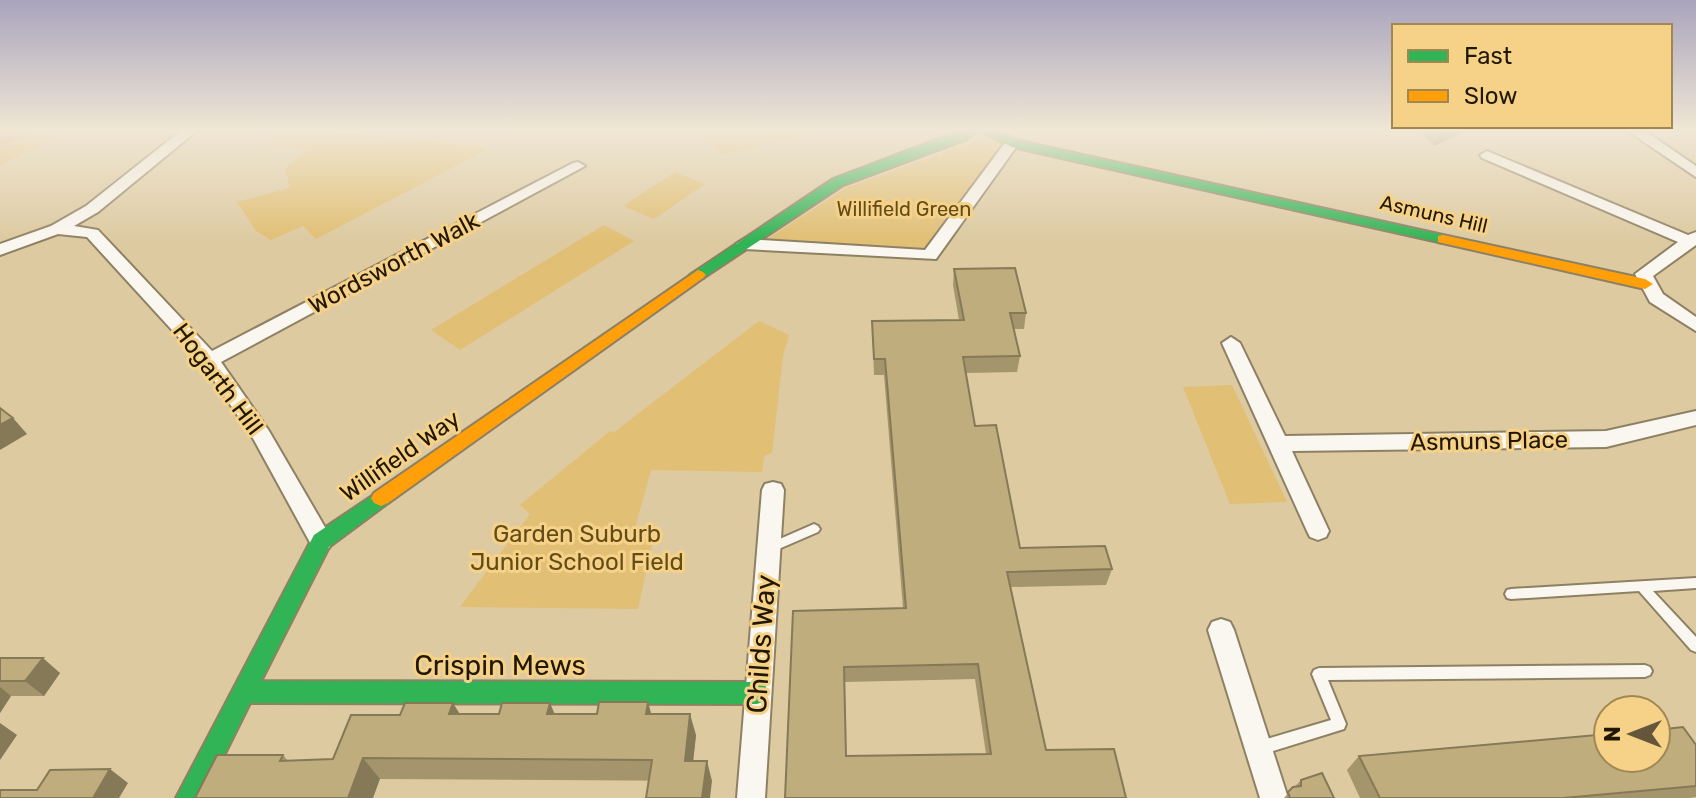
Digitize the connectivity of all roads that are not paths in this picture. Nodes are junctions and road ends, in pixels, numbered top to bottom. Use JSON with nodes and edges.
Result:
{"nodes":[{"id":1,"x":145,"y":166,"type":"edge"},
{"id":2,"x":578,"y":166,"type":"dead end"},
{"id":3,"x":881,"y":166,"type":"edge"},
{"id":4,"x":995,"y":166,"type":"edge"},
{"id":5,"x":1116,"y":166,"type":"edge"},
{"id":6,"x":1515,"y":166,"type":"edge"},
{"id":7,"x":92,"y":209,"type":"junction"},
{"id":8,"x":57,"y":229,"type":"junction"},
{"id":9,"x":92,"y":233,"type":"junction"},
{"id":10,"x":1693,"y":239,"type":"edge"},
{"id":11,"x":744,"y":244,"type":"junction"},
{"id":12,"x":0,"y":250,"type":"edge"},
{"id":13,"x":1645,"y":284,"type":"junction"},
{"id":14,"x":1696,"y":325,"type":"edge"},
{"id":15,"x":1231,"y":343,"type":"dead end"},
{"id":16,"x":210,"y":360,"type":"junction"},
{"id":17,"x":1696,"y":418,"type":"edge"},
{"id":18,"x":1279,"y":444,"type":"junction"},
{"id":19,"x":773,"y":490,"type":"dead end"},
{"id":20,"x":814,"y":529,"type":"dead end"},
{"id":21,"x":1318,"y":531,"type":"dead end"},
{"id":22,"x":321,"y":541,"type":"junction"},
{"id":23,"x":769,"y":548,"type":"junction"},
{"id":24,"x":1696,"y":583,"type":"edge"},
{"id":25,"x":1643,"y":588,"type":"junction"},
{"id":26,"x":1511,"y":594,"type":"dead end"},
{"id":27,"x":1221,"y":630,"type":"dead end"},
{"id":28,"x":1696,"y":646,"type":"edge"},
{"id":29,"x":1645,"y":671,"type":"dead end"},
{"id":30,"x":244,"y":692,"type":"junction"},
{"id":31,"x":757,"y":693,"type":"junction"},
{"id":32,"x":1260,"y":748,"type":"junction"},
{"id":33,"x":189,"y":798,"type":"edge"},
{"id":34,"x":751,"y":798,"type":"edge"},
{"id":35,"x":1274,"y":798,"type":"edge"}],
"edges":[{"from":1,"to":7,"type":"street"},
{"from":2,"to":16,"type":"street","name":"Wordsworth Walk"},
{"from":3,"to":11,"type":"street","name":"Willifield Way"},
{"from":4,"to":11,"type":"street"},
{"from":5,"to":13,"type":"street","name":"Asmuns Hill"},
{"from":6,"to":10,"type":"street"},
{"from":7,"to":8,"type":"street"},
{"from":7,"to":9,"type":"street"},
{"from":8,"to":9,"type":"street"},
{"from":8,"to":12,"type":"street"},
{"from":9,"to":16,"type":"street","name":"Hogarth Hill"},
{"from":10,"to":13,"type":"street"},
{"from":11,"to":22,"type":"street","name":"Willifield Way"},
{"from":13,"to":14,"type":"street"},
{"from":15,"to":18,"type":"street"},
{"from":16,"to":22,"type":"street","name":"Hogarth Hill"},
{"from":17,"to":18,"type":"street","name":"Asmuns Place"},
{"from":18,"to":21,"type":"street"},
{"from":19,"to":23,"type":"street","name":"Childs Way"},
{"from":20,"to":23,"type":"lane"},
{"from":22,"to":30,"type":"street","name":"Willifield Way"},
{"from":23,"to":31,"type":"street","name":"Childs Way"},
{"from":24,"to":25,"type":"lane"},
{"from":25,"to":26,"type":"lane"},
{"from":25,"to":28,"type":"lane"},
{"from":27,"to":32,"type":"street"},
{"from":29,"to":32,"type":"lane"},
{"from":30,"to":31,"type":"street","name":"Crispin Mews"},
{"from":30,"to":33,"type":"street","name":"Willifield Way"},
{"from":31,"to":34,"type":"street","name":"Childs Way"},
{"from":32,"to":35,"type":"street"}]}
